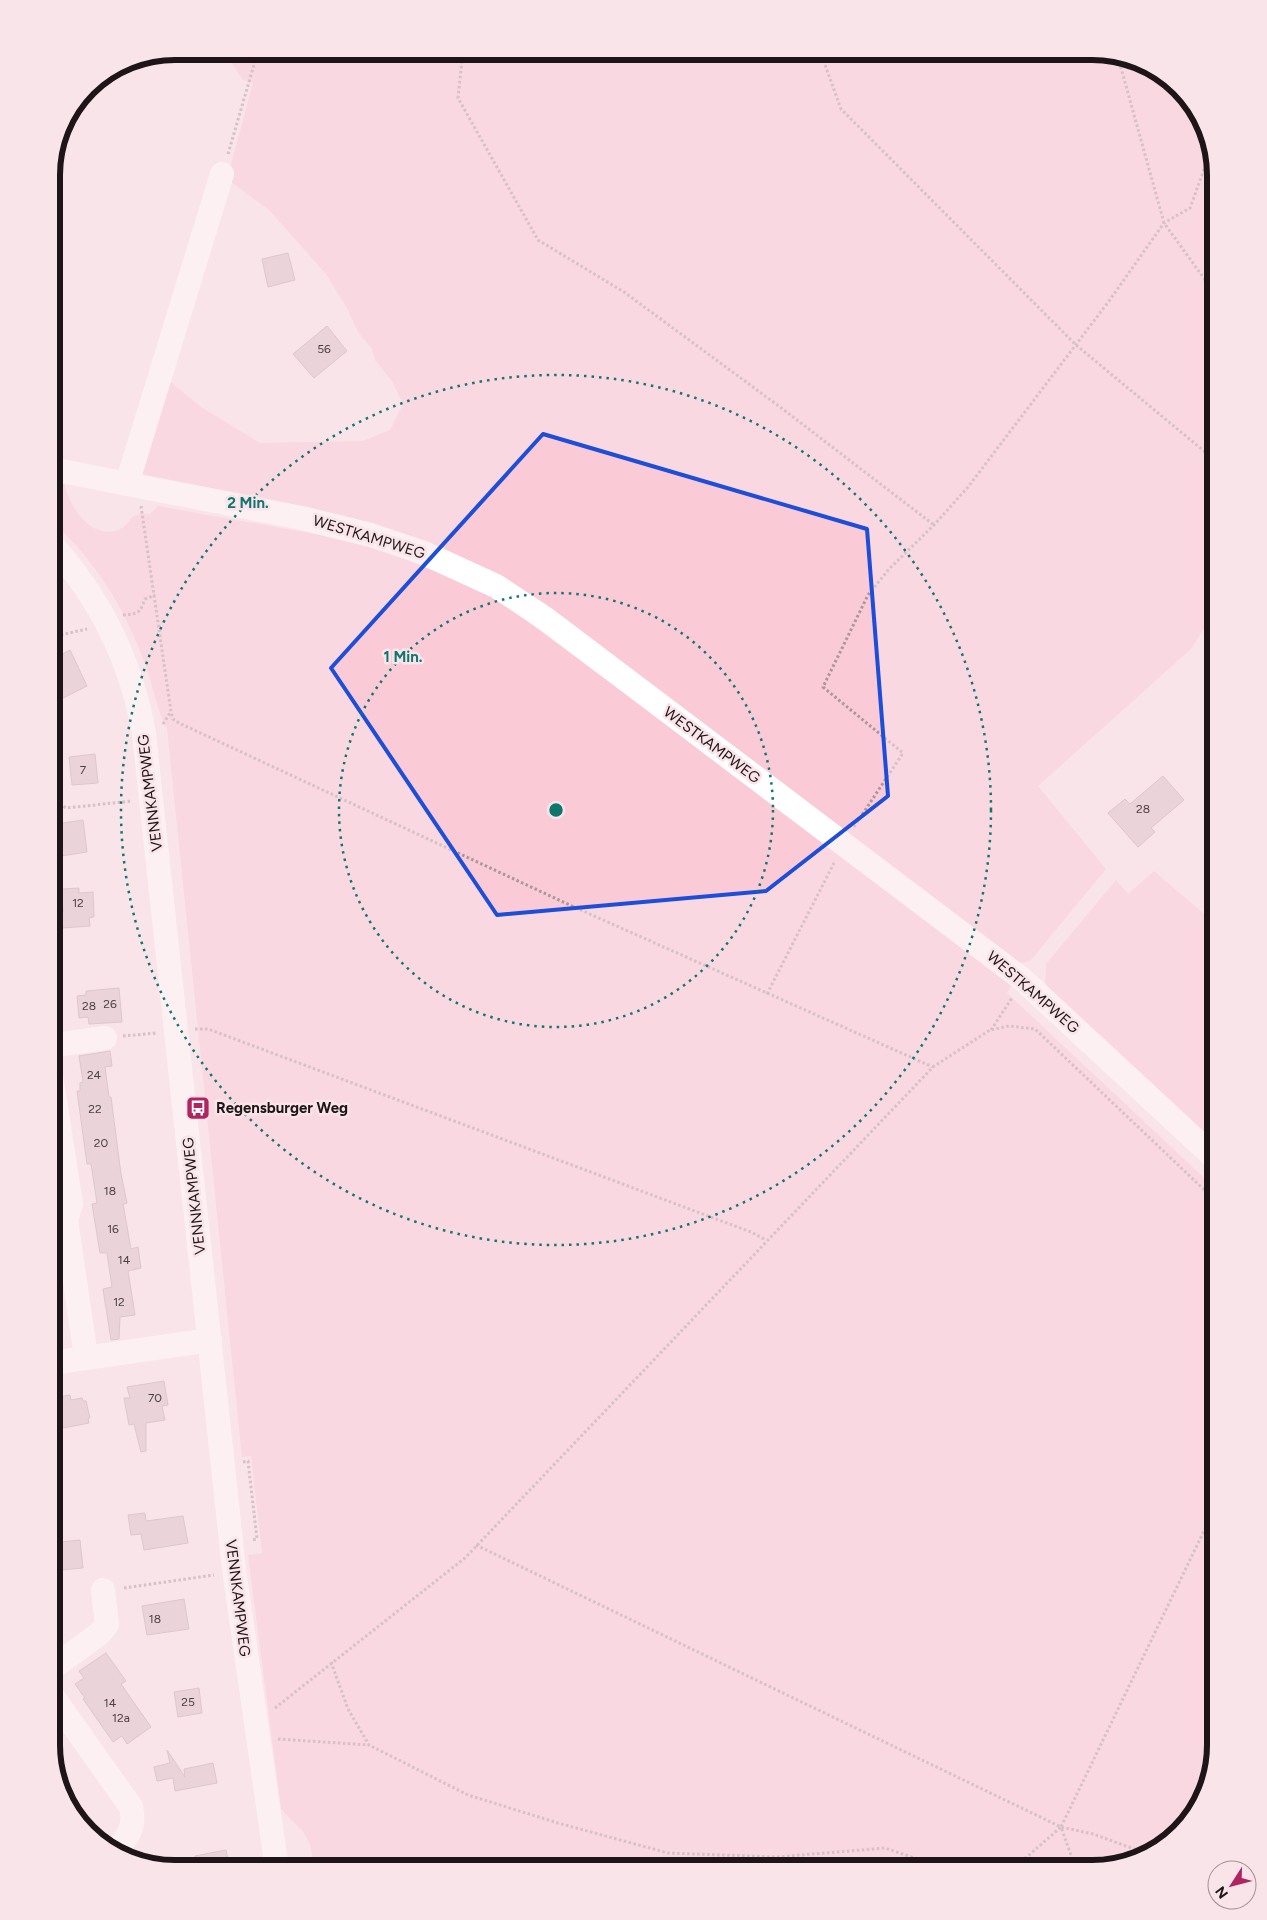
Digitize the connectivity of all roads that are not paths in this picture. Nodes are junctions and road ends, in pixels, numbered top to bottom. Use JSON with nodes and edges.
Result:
{"nodes":[{"id":1,"x":222,"y":174,"type":"road end"},
{"id":2,"x":60,"y":471,"type":"edge"},
{"id":3,"x":133,"y":485,"type":"junction"},
{"id":4,"x":60,"y":554,"type":"edge"},
{"id":5,"x":105,"y":1038,"type":"road end"},
{"id":6,"x":60,"y":1044,"type":"edge"},
{"id":7,"x":60,"y":1133,"type":"edge"},
{"id":8,"x":1207,"y":1151,"type":"edge"},
{"id":9,"x":60,"y":1219,"type":"edge"},
{"id":10,"x":60,"y":1232,"type":"edge"},
{"id":11,"x":210,"y":1340,"type":"junction"},
{"id":12,"x":86,"y":1357,"type":"junction"},
{"id":13,"x":60,"y":1361,"type":"edge"},
{"id":14,"x":103,"y":1590,"type":"road end"},
{"id":15,"x":60,"y":1662,"type":"edge"},
{"id":16,"x":60,"y":1707,"type":"edge"},
{"id":17,"x":119,"y":1846,"type":"edge"},
{"id":18,"x":275,"y":1860,"type":"edge"}],
"edges":[{"from":1,"to":3,"type":"street"},
{"from":2,"to":3,"type":"street","name":"WESTKAMPWEG"},
{"from":3,"to":8,"type":"street","name":"WESTKAMPWEG"},
{"from":4,"to":11,"type":"street","name":"VENNKAMPWEG"},
{"from":5,"to":6,"type":"street"},
{"from":7,"to":9,"type":"street"},
{"from":10,"to":12,"type":"street"},
{"from":11,"to":12,"type":"street"},
{"from":11,"to":18,"type":"street","name":"VENNKAMPWEG"},
{"from":12,"to":13,"type":"street"},
{"from":14,"to":15,"type":"street"},
{"from":16,"to":17,"type":"street"}]}
